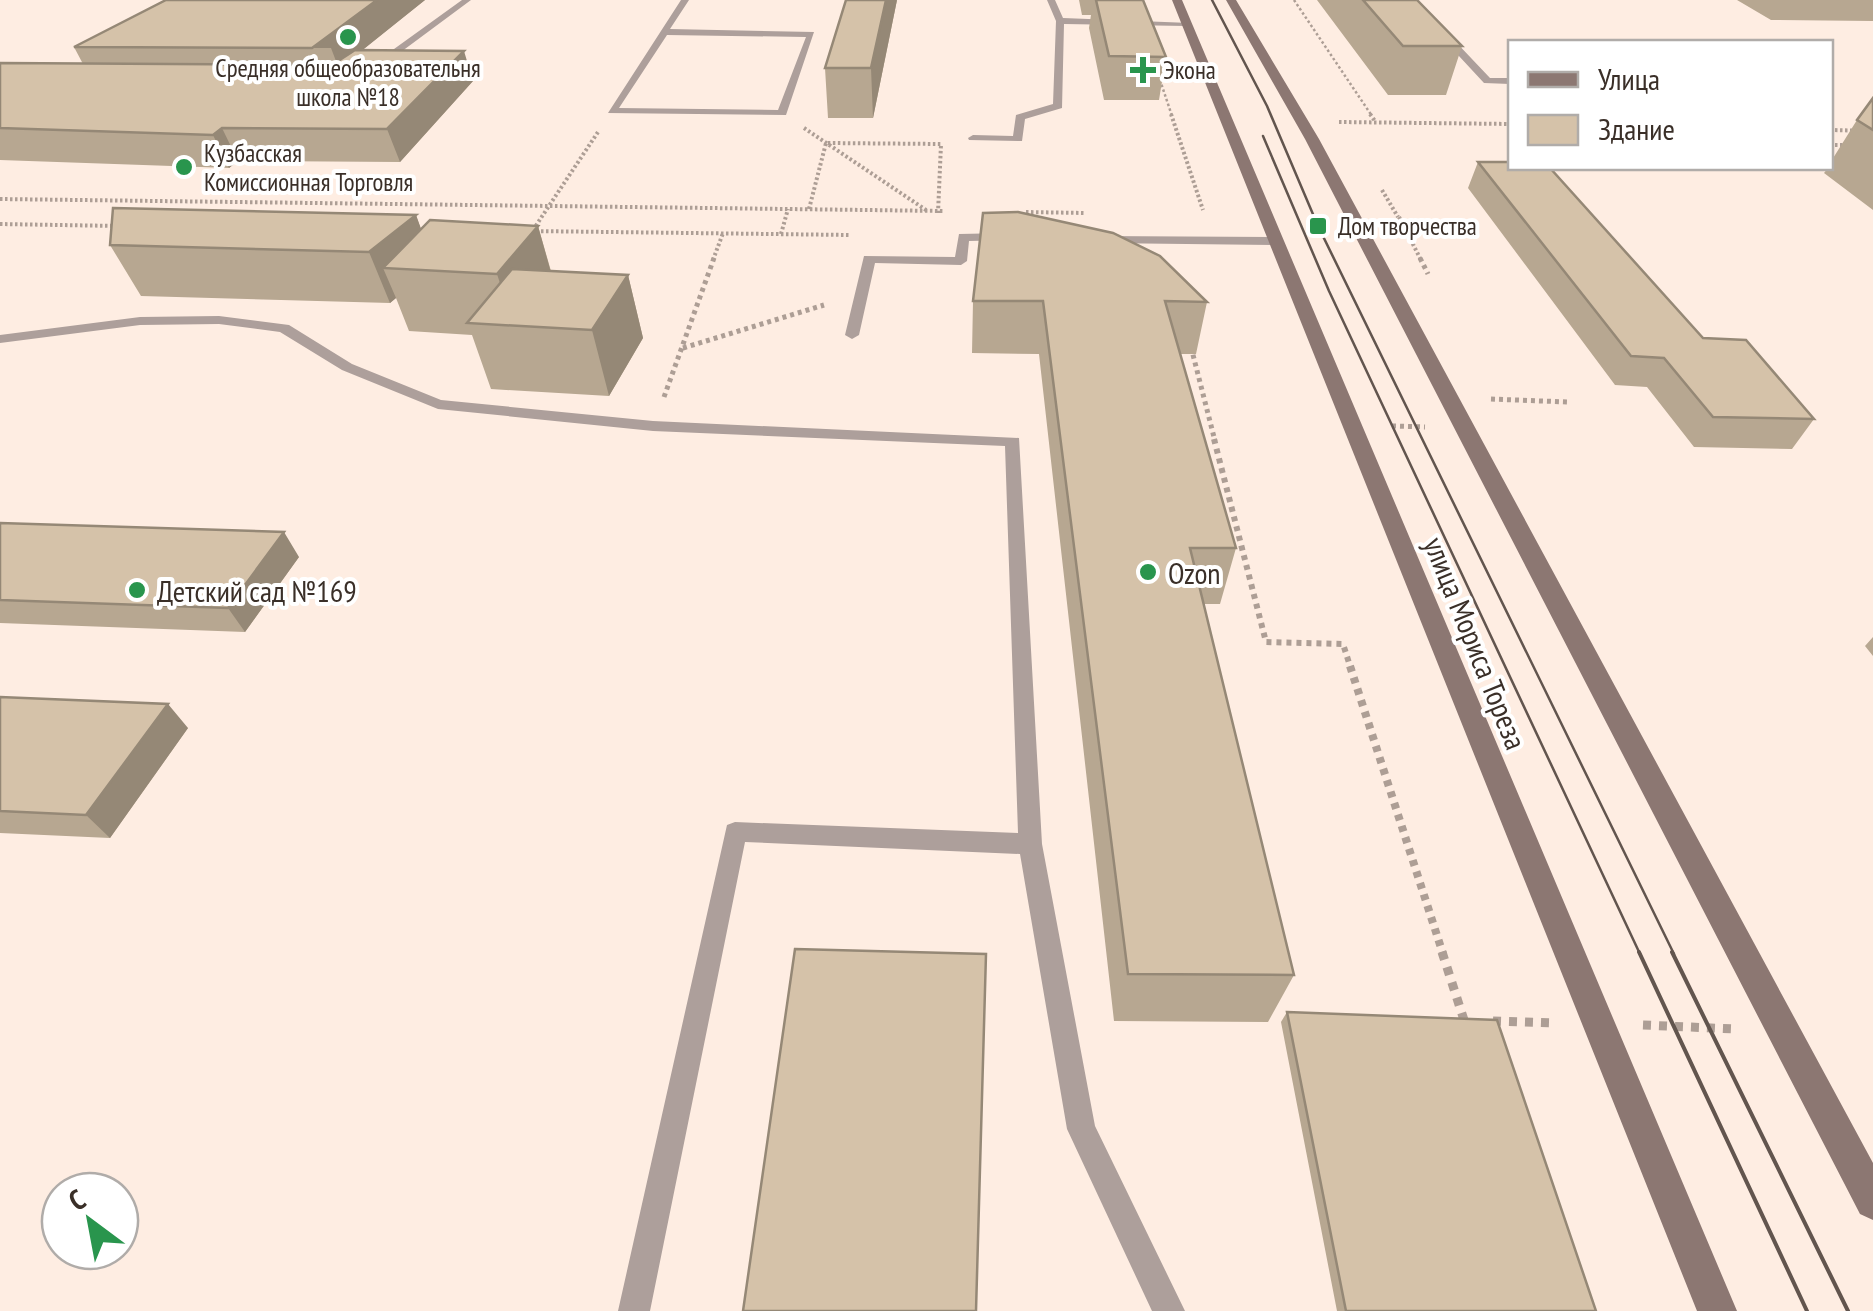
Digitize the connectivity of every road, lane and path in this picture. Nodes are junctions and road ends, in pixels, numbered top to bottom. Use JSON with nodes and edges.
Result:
{"nodes":[{"id":1,"x":467,"y":0,"type":"edge"},
{"id":2,"x":685,"y":0,"type":"edge"},
{"id":3,"x":1052,"y":0,"type":"edge"},
{"id":4,"x":1232,"y":0,"type":"edge"},
{"id":5,"x":1294,"y":0,"type":"edge"},
{"id":6,"x":1411,"y":0,"type":"edge"},
{"id":7,"x":1682,"y":0,"type":"edge"},
{"id":8,"x":1704,"y":0,"type":"edge"},
{"id":9,"x":1182,"y":11,"type":"edge"},
{"id":10,"x":1060,"y":21,"type":"junction"},
{"id":11,"x":664,"y":32,"type":"junction"},
{"id":12,"x":375,"y":67,"type":"edge"},
{"id":13,"x":1508,"y":81,"type":"edge"},
{"id":14,"x":612,"y":111,"type":"junction"},
{"id":15,"x":782,"y":113,"type":"junction"},
{"id":16,"x":1339,"y":122,"type":"dead end"},
{"id":17,"x":1376,"y":122,"type":"junction"},
{"id":18,"x":1508,"y":124,"type":"edge"},
{"id":19,"x":1833,"y":130,"type":"edge"},
{"id":20,"x":1873,"y":131,"type":"edge"},
{"id":21,"x":973,"y":138,"type":"dead end"},
{"id":22,"x":826,"y":142,"type":"junction"},
{"id":23,"x":1833,"y":145,"type":"edge"},
{"id":24,"x":1859,"y":145,"type":"edge"},
{"id":25,"x":0,"y":200,"type":"edge"},
{"id":26,"x":272,"y":203,"type":"junction"},
{"id":27,"x":548,"y":206,"type":"junction"},
{"id":28,"x":788,"y":209,"type":"junction"},
{"id":29,"x":809,"y":210,"type":"junction"},
{"id":30,"x":927,"y":211,"type":"junction"},
{"id":31,"x":938,"y":211,"type":"junction"},
{"id":32,"x":957,"y":211,"type":"dead end"},
{"id":33,"x":1014,"y":212,"type":"edge"},
{"id":34,"x":1090,"y":213,"type":"dead end"},
{"id":35,"x":258,"y":215,"type":"edge"},
{"id":36,"x":0,"y":224,"type":"edge"},
{"id":37,"x":132,"y":226,"type":"edge"},
{"id":38,"x":513,"y":231,"type":"edge"},
{"id":39,"x":532,"y":231,"type":"junction"},
{"id":40,"x":723,"y":233,"type":"junction"},
{"id":41,"x":781,"y":234,"type":"junction"},
{"id":42,"x":859,"y":235,"type":"dead end"},
{"id":43,"x":964,"y":236,"type":"junction"},
{"id":44,"x":1018,"y":238,"type":"edge"},
{"id":45,"x":1091,"y":238,"type":"edge"},
{"id":46,"x":1275,"y":241,"type":"junction"},
{"id":47,"x":861,"y":293,"type":"junction"},
{"id":48,"x":852,"y":334,"type":"dead end"},
{"id":49,"x":1188,"y":335,"type":"edge"},
{"id":50,"x":0,"y":339,"type":"edge"},
{"id":51,"x":682,"y":348,"type":"junction"},
{"id":52,"x":1491,"y":400,"type":"dead end"},
{"id":53,"x":1567,"y":402,"type":"dead end"},
{"id":54,"x":653,"y":426,"type":"junction"},
{"id":55,"x":1351,"y":426,"type":"junction"},
{"id":56,"x":1462,"y":428,"type":"junction"},
{"id":57,"x":1030,"y":844,"type":"junction"},
{"id":58,"x":1598,"y":1024,"type":"junction"},
{"id":59,"x":1779,"y":1030,"type":"junction"},
{"id":60,"x":1873,"y":1201,"type":"edge"},
{"id":61,"x":634,"y":1311,"type":"edge"},
{"id":62,"x":1169,"y":1311,"type":"edge"},
{"id":63,"x":1717,"y":1311,"type":"edge"}],
"edges":[{"from":1,"to":12,"type":"lane"},
{"from":2,"to":11,"type":"lane"},
{"from":3,"to":10,"type":"lane"},
{"from":4,"to":56,"type":"street"},
{"from":5,"to":17,"type":"path"},
{"from":6,"to":13,"type":"lane"},
{"from":7,"to":8,"type":"lane"},
{"from":9,"to":10,"type":"lane"},
{"from":9,"to":46,"type":"street","name":"улица Мориса Тореза"},
{"from":10,"to":21,"type":"lane"},
{"from":11,"to":14,"type":"lane"},
{"from":11,"to":15,"type":"lane"},
{"from":14,"to":15,"type":"lane"},
{"from":14,"to":27,"type":"path"},
{"from":15,"to":22,"type":"path"},
{"from":16,"to":17,"type":"path"},
{"from":17,"to":18,"type":"path"},
{"from":19,"to":20,"type":"path"},
{"from":22,"to":29,"type":"path"},
{"from":22,"to":30,"type":"path"},
{"from":22,"to":31,"type":"path"},
{"from":23,"to":24,"type":"path"},
{"from":25,"to":26,"type":"path"},
{"from":26,"to":27,"type":"path"},
{"from":26,"to":35,"type":"path"},
{"from":27,"to":28,"type":"path"},
{"from":27,"to":39,"type":"path"},
{"from":28,"to":29,"type":"path"},
{"from":28,"to":41,"type":"path"},
{"from":29,"to":30,"type":"path"},
{"from":30,"to":31,"type":"path"},
{"from":31,"to":32,"type":"path"},
{"from":31,"to":43,"type":"path"},
{"from":33,"to":34,"type":"path"},
{"from":36,"to":37,"type":"path"},
{"from":38,"to":39,"type":"path"},
{"from":39,"to":40,"type":"path"},
{"from":40,"to":41,"type":"path"},
{"from":40,"to":51,"type":"path"},
{"from":41,"to":42,"type":"path"},
{"from":43,"to":44,"type":"lane"},
{"from":43,"to":47,"type":"lane"},
{"from":45,"to":46,"type":"lane"},
{"from":46,"to":55,"type":"street","name":"улица Мориса Тореза"},
{"from":47,"to":48,"type":"lane"},
{"from":47,"to":51,"type":"path"},
{"from":49,"to":58,"type":"path"},
{"from":50,"to":54,"type":"lane"},
{"from":51,"to":54,"type":"path"},
{"from":52,"to":53,"type":"path"},
{"from":54,"to":57,"type":"lane"},
{"from":55,"to":56,"type":"path"},
{"from":55,"to":58,"type":"street","name":"улица Мориса Тореза"},
{"from":56,"to":59,"type":"street"},
{"from":57,"to":61,"type":"lane"},
{"from":57,"to":62,"type":"lane"},
{"from":58,"to":59,"type":"path"},
{"from":58,"to":63,"type":"street","name":"улица Мориса Тореза"},
{"from":59,"to":60,"type":"street"}]}
